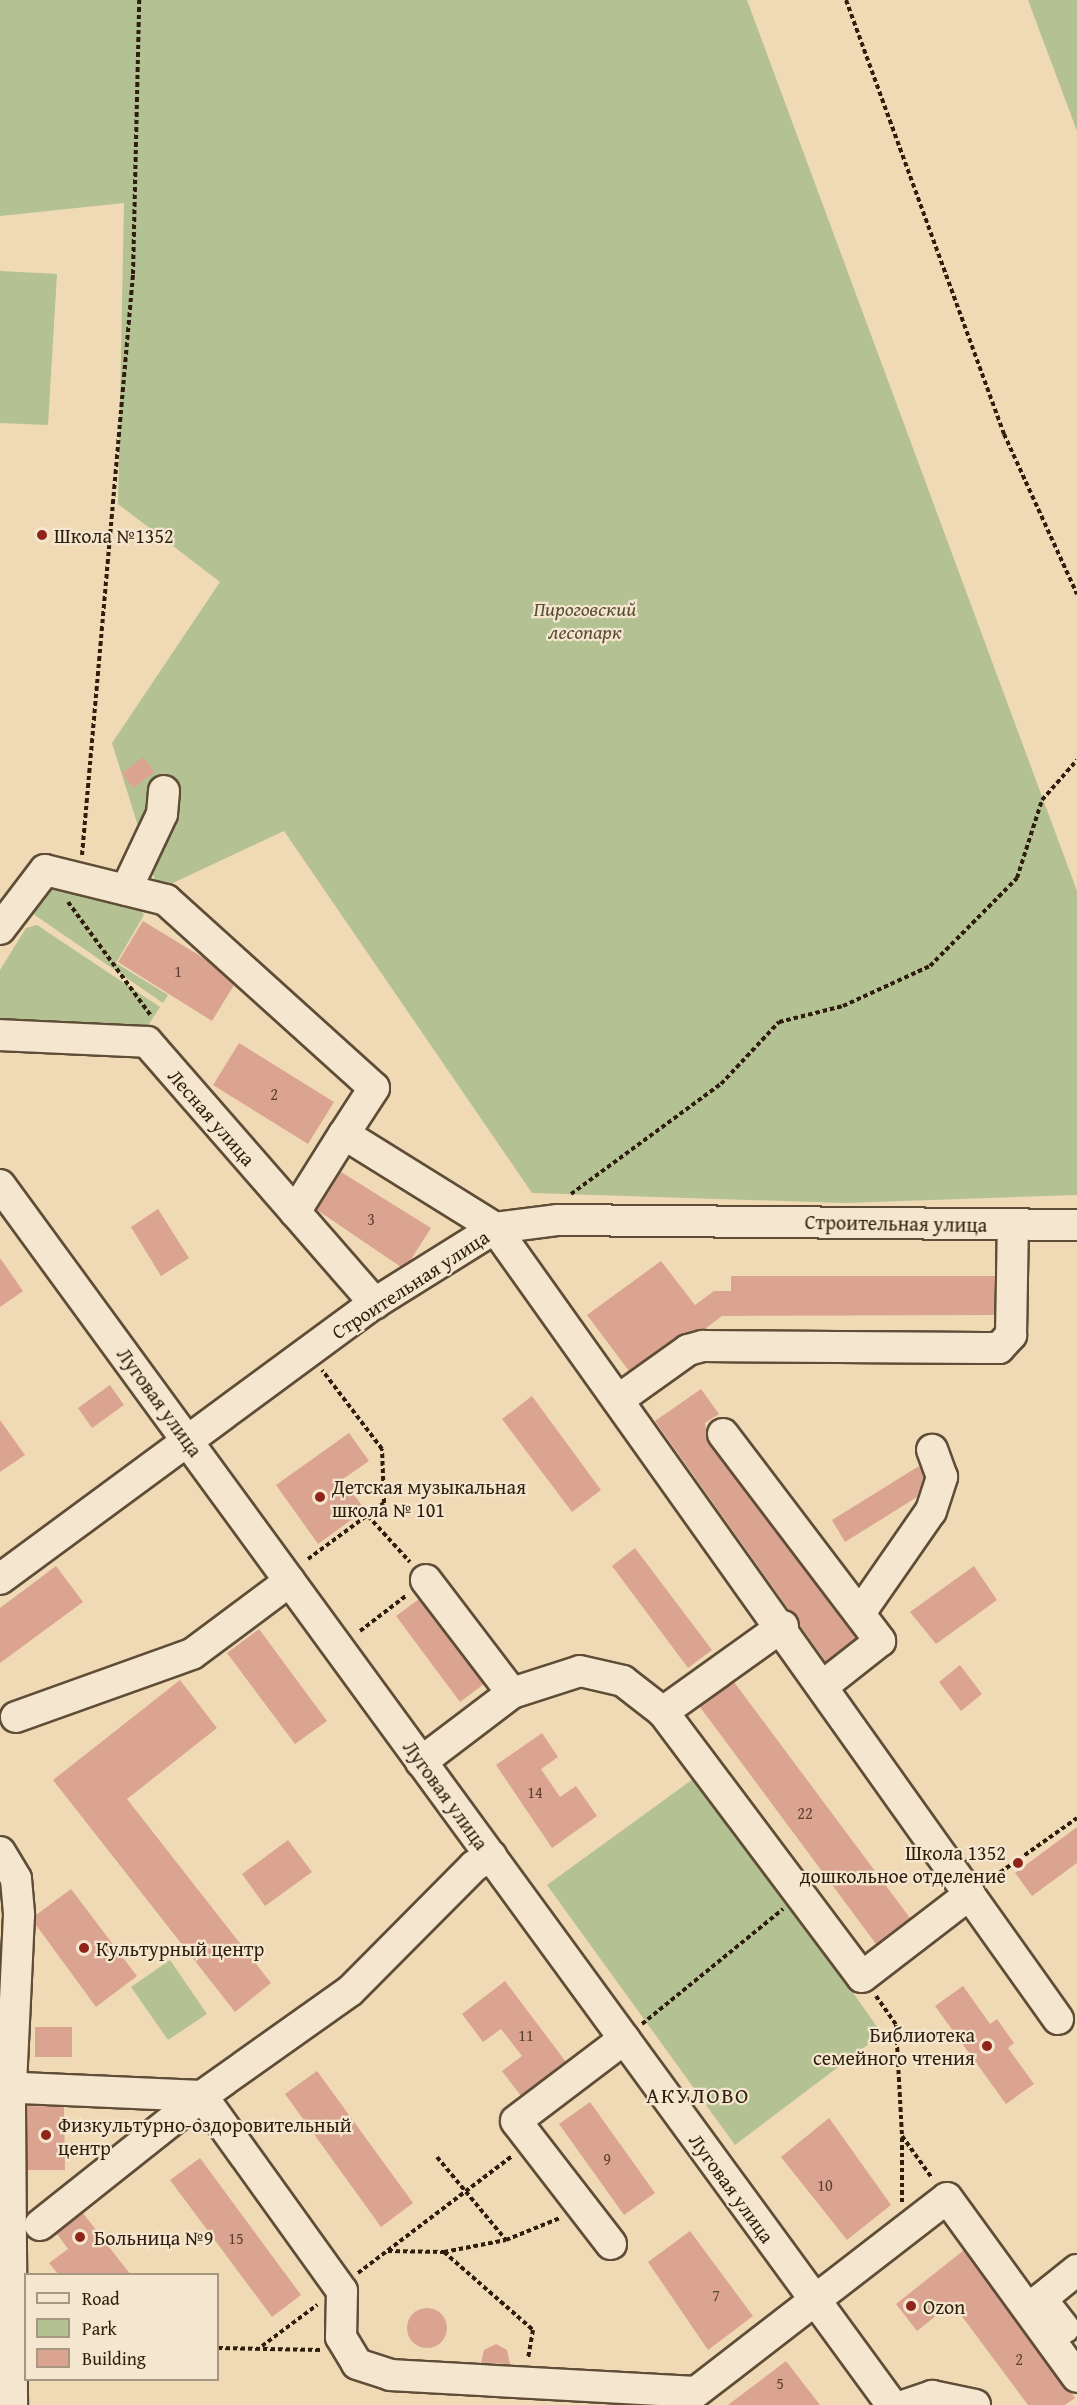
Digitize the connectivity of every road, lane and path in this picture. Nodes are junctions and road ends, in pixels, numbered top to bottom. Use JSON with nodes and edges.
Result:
{"nodes":[{"id":1,"x":139,"y":0,"type":"edge"},
{"id":2,"x":846,"y":0,"type":"edge"},
{"id":3,"x":1077,"y":594,"type":"edge"},
{"id":4,"x":1077,"y":760,"type":"edge"},
{"id":5,"x":164,"y":791,"type":"dead end"},
{"id":6,"x":45,"y":870,"type":"junction"},
{"id":7,"x":80,"y":879,"type":"junction"},
{"id":8,"x":126,"y":890,"type":"junction"},
{"id":9,"x":0,"y":929,"type":"edge"},
{"id":10,"x":0,"y":1035,"type":"edge"},
{"id":11,"x":147,"y":1042,"type":"junction"},
{"id":12,"x":344,"y":1134,"type":"junction"},
{"id":13,"x":0,"y":1185,"type":"edge"},
{"id":14,"x":295,"y":1212,"type":"junction"},
{"id":15,"x":558,"y":1220,"type":"junction"},
{"id":16,"x":1013,"y":1225,"type":"junction"},
{"id":17,"x":1077,"y":1225,"type":"edge"},
{"id":18,"x":495,"y":1228,"type":"junction"},
{"id":19,"x":375,"y":1303,"type":"junction"},
{"id":20,"x":308,"y":1352,"type":"junction"},
{"id":21,"x":618,"y":1400,"type":"junction"},
{"id":22,"x":723,"y":1434,"type":"dead end"},
{"id":23,"x":189,"y":1440,"type":"junction"},
{"id":24,"x":932,"y":1450,"type":"dead end"},
{"id":25,"x":368,"y":1515,"type":"junction"},
{"id":26,"x":299,"y":1570,"type":"junction"},
{"id":27,"x":0,"y":1579,"type":"edge"},
{"id":28,"x":426,"y":1580,"type":"junction"},
{"id":29,"x":860,"y":1613,"type":"junction"},
{"id":30,"x":783,"y":1626,"type":"junction"},
{"id":31,"x":360,"y":1631,"type":"dead end"},
{"id":32,"x":824,"y":1685,"type":"junction"},
{"id":33,"x":512,"y":1694,"type":"junction"},
{"id":34,"x":859,"y":1695,"type":"dead end"},
{"id":35,"x":663,"y":1712,"type":"junction"},
{"id":36,"x":16,"y":1717,"type":"dead end"},
{"id":37,"x":421,"y":1762,"type":"junction"},
{"id":38,"x":1077,"y":1818,"type":"edge"},
{"id":39,"x":0,"y":1852,"type":"edge"},
{"id":40,"x":491,"y":1856,"type":"junction"},
{"id":41,"x":802,"y":1893,"type":"junction"},
{"id":42,"x":970,"y":1894,"type":"junction"},
{"id":43,"x":862,"y":1977,"type":"junction"},
{"id":44,"x":1058,"y":2019,"type":"dead end"},
{"id":45,"x":624,"y":2039,"type":"junction"},
{"id":46,"x":202,"y":2096,"type":"junction"},
{"id":47,"x":10,"y":2099,"type":"edge"},
{"id":48,"x":902,"y":2136,"type":"junction"},
{"id":49,"x":532,"y":2141,"type":"junction"},
{"id":50,"x":437,"y":2157,"type":"dead end"},
{"id":51,"x":466,"y":2191,"type":"junction"},
{"id":52,"x":947,"y":2198,"type":"junction"},
{"id":53,"x":584,"y":2209,"type":"junction"},
{"id":54,"x":40,"y":2225,"type":"dead end"},
{"id":55,"x":902,"y":2233,"type":"junction"},
{"id":56,"x":506,"y":2240,"type":"junction"},
{"id":57,"x":611,"y":2244,"type":"dead end"},
{"id":58,"x":444,"y":2252,"type":"junction"},
{"id":59,"x":1077,"y":2270,"type":"edge"},
{"id":60,"x":813,"y":2301,"type":"junction"},
{"id":61,"x":1077,"y":2345,"type":"edge"},
{"id":62,"x":219,"y":2348,"type":"edge"},
{"id":63,"x":350,"y":2352,"type":"junction"},
{"id":64,"x":1077,"y":2378,"type":"edge"},
{"id":65,"x":524,"y":2382,"type":"junction"},
{"id":66,"x":12,"y":2405,"type":"edge"},
{"id":67,"x":892,"y":2405,"type":"edge"},
{"id":68,"x":906,"y":2405,"type":"edge"},
{"id":69,"x":975,"y":2405,"type":"edge"}],
"edges":[{"from":1,"to":7,"type":"path"},
{"from":2,"to":3,"type":"path"},
{"from":4,"to":15,"type":"path"},
{"from":5,"to":8,"type":"street"},
{"from":6,"to":7,"type":"street"},
{"from":6,"to":9,"type":"street"},
{"from":6,"to":11,"type":"path"},
{"from":7,"to":8,"type":"street"},
{"from":8,"to":12,"type":"street"},
{"from":10,"to":11,"type":"street"},
{"from":11,"to":14,"type":"street","name":"Лесная улица"},
{"from":12,"to":14,"type":"street"},
{"from":12,"to":18,"type":"street"},
{"from":13,"to":23,"type":"street","name":"Луговая улица"},
{"from":14,"to":19,"type":"street","name":"Лесная улица"},
{"from":15,"to":16,"type":"street","name":"Строительная улица"},
{"from":15,"to":18,"type":"street","name":"Строительная улица"},
{"from":16,"to":17,"type":"street","name":"Строительная улица"},
{"from":16,"to":21,"type":"street"},
{"from":18,"to":19,"type":"street","name":"Строительная улица"},
{"from":18,"to":21,"type":"street"},
{"from":19,"to":20,"type":"street","name":"Строительная улица"},
{"from":20,"to":23,"type":"street","name":"Строительная улица"},
{"from":20,"to":25,"type":"path"},
{"from":21,"to":30,"type":"street"},
{"from":22,"to":29,"type":"street"},
{"from":23,"to":26,"type":"street","name":"Луговая улица"},
{"from":23,"to":27,"type":"street","name":"Строительная улица"},
{"from":24,"to":29,"type":"street"},
{"from":25,"to":26,"type":"path"},
{"from":25,"to":28,"type":"path"},
{"from":26,"to":36,"type":"street"},
{"from":26,"to":37,"type":"street","name":"Луговая улица"},
{"from":28,"to":31,"type":"path"},
{"from":28,"to":33,"type":"street"},
{"from":29,"to":32,"type":"street"},
{"from":30,"to":32,"type":"street"},
{"from":30,"to":35,"type":"street"},
{"from":32,"to":34,"type":"street"},
{"from":32,"to":42,"type":"street"},
{"from":33,"to":35,"type":"street"},
{"from":33,"to":37,"type":"street"},
{"from":35,"to":41,"type":"street"},
{"from":37,"to":40,"type":"street","name":"Луговая улица"},
{"from":38,"to":42,"type":"path"},
{"from":39,"to":47,"type":"street"},
{"from":40,"to":45,"type":"street","name":"Луговая улица"},
{"from":40,"to":46,"type":"street"},
{"from":41,"to":43,"type":"street"},
{"from":41,"to":45,"type":"path"},
{"from":42,"to":43,"type":"street"},
{"from":42,"to":44,"type":"street"},
{"from":43,"to":48,"type":"path"},
{"from":45,"to":49,"type":"street"},
{"from":45,"to":60,"type":"street","name":"Луговая улица"},
{"from":46,"to":47,"type":"street"},
{"from":46,"to":54,"type":"street"},
{"from":46,"to":63,"type":"street"},
{"from":47,"to":66,"type":"street"},
{"from":48,"to":52,"type":"path"},
{"from":48,"to":55,"type":"path"},
{"from":49,"to":51,"type":"path"},
{"from":49,"to":53,"type":"street"},
{"from":50,"to":51,"type":"path"},
{"from":51,"to":56,"type":"path"},
{"from":51,"to":58,"type":"path"},
{"from":52,"to":55,"type":"street"},
{"from":52,"to":64,"type":"street"},
{"from":53,"to":56,"type":"path"},
{"from":53,"to":57,"type":"street"},
{"from":55,"to":60,"type":"street"},
{"from":56,"to":58,"type":"path"},
{"from":58,"to":65,"type":"path"},
{"from":59,"to":61,"type":"street"},
{"from":60,"to":65,"type":"street"},
{"from":60,"to":67,"type":"street","name":"Луговая улица"},
{"from":62,"to":63,"type":"path"},
{"from":63,"to":65,"type":"street"},
{"from":68,"to":69,"type":"street"}]}
